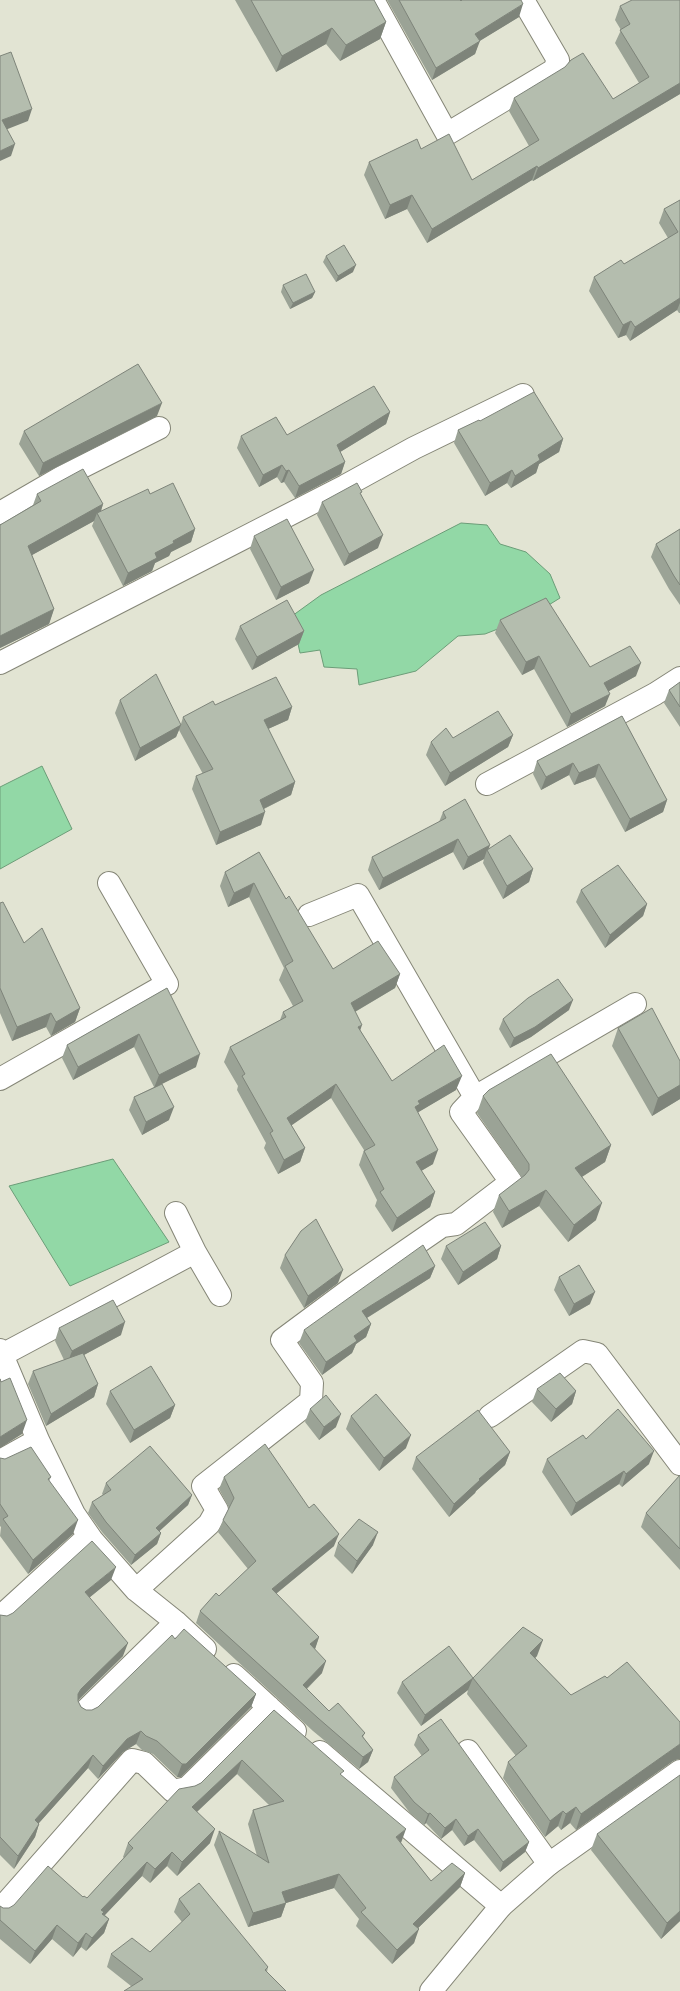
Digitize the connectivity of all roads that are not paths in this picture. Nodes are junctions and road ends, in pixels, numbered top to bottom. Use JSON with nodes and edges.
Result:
{"nodes":[{"id":1,"x":373,"y":0,"type":"edge"},
{"id":2,"x":523,"y":0,"type":"edge"},
{"id":3,"x":522,"y":395,"type":"dead end"},
{"id":4,"x":159,"y":428,"type":"dead end"},
{"id":5,"x":0,"y":513,"type":"edge"},
{"id":6,"x":0,"y":663,"type":"edge"},
{"id":7,"x":680,"y":678,"type":"edge"},
{"id":8,"x":487,"y":784,"type":"dead end"},
{"id":9,"x":109,"y":883,"type":"dead end"},
{"id":10,"x":310,"y":915,"type":"dead end"},
{"id":11,"x":635,"y":1004,"type":"dead end"},
{"id":12,"x":0,"y":1079,"type":"edge"},
{"id":13,"x":475,"y":1097,"type":"junction"},
{"id":14,"x":176,"y":1213,"type":"dead end"},
{"id":15,"x":195,"y":1252,"type":"junction"},
{"id":16,"x":220,"y":1295,"type":"dead end"},
{"id":17,"x":1,"y":1353,"type":"edge"},
{"id":18,"x":490,"y":1416,"type":"dead end"},
{"id":19,"x":38,"y":1440,"type":"junction"},
{"id":20,"x":0,"y":1461,"type":"edge"},
{"id":21,"x":680,"y":1464,"type":"edge"},
{"id":22,"x":89,"y":1536,"type":"junction"},
{"id":23,"x":136,"y":1590,"type":"junction"},
{"id":24,"x":0,"y":1617,"type":"edge"},
{"id":25,"x":176,"y":1622,"type":"junction"},
{"id":26,"x":269,"y":1707,"type":"junction"},
{"id":27,"x":85,"y":1711,"type":"edge"},
{"id":28,"x":468,"y":1751,"type":"dead end"},
{"id":29,"x":680,"y":1771,"type":"edge"},
{"id":30,"x":549,"y":1864,"type":"junction"},
{"id":31,"x":501,"y":1906,"type":"junction"},
{"id":32,"x":0,"y":1910,"type":"edge"},
{"id":33,"x":431,"y":1991,"type":"edge"}],
"edges":[{"from":1,"to":2,"type":"street"},
{"from":3,"to":6,"type":"street"},
{"from":4,"to":5,"type":"street"},
{"from":7,"to":8,"type":"street"},
{"from":9,"to":12,"type":"street"},
{"from":10,"to":13,"type":"street"},
{"from":11,"to":13,"type":"street"},
{"from":13,"to":23,"type":"street"},
{"from":14,"to":15,"type":"street"},
{"from":15,"to":16,"type":"street"},
{"from":15,"to":17,"type":"street"},
{"from":17,"to":19,"type":"street"},
{"from":18,"to":21,"type":"street"},
{"from":19,"to":20,"type":"street"},
{"from":19,"to":22,"type":"street"},
{"from":22,"to":23,"type":"street"},
{"from":22,"to":24,"type":"street"},
{"from":23,"to":25,"type":"street"},
{"from":25,"to":26,"type":"street"},
{"from":25,"to":27,"type":"street"},
{"from":26,"to":31,"type":"street"},
{"from":26,"to":32,"type":"street"},
{"from":28,"to":30,"type":"street"},
{"from":29,"to":30,"type":"street"},
{"from":30,"to":31,"type":"street"},
{"from":31,"to":33,"type":"street"}]}
